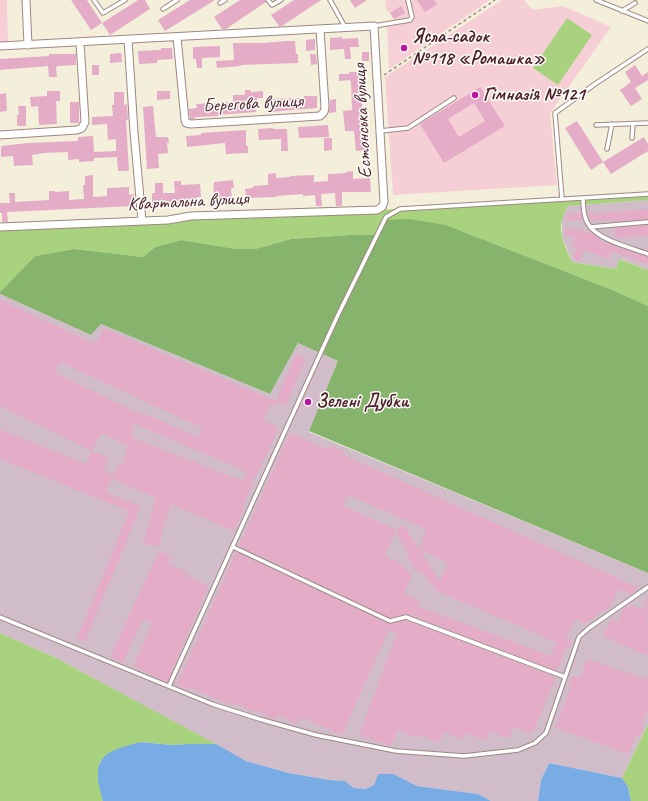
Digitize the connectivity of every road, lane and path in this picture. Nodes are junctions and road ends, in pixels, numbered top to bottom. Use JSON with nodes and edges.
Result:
{"nodes":[{"id":1,"x":26,"y":0,"type":"edge"},
{"id":2,"x":32,"y":0,"type":"edge"},
{"id":3,"x":94,"y":0,"type":"edge"},
{"id":4,"x":125,"y":0,"type":"edge"},
{"id":5,"x":177,"y":0,"type":"edge"},
{"id":6,"x":225,"y":0,"type":"edge"},
{"id":7,"x":268,"y":0,"type":"edge"},
{"id":8,"x":281,"y":0,"type":"edge"},
{"id":9,"x":330,"y":0,"type":"edge"},
{"id":10,"x":408,"y":0,"type":"edge"},
{"id":11,"x":495,"y":0,"type":"edge"},
{"id":12,"x":596,"y":0,"type":"edge"},
{"id":13,"x":220,"y":3,"type":"dead end"},
{"id":14,"x":635,"y":3,"type":"dead end"},
{"id":15,"x":163,"y":9,"type":"dead end"},
{"id":16,"x":622,"y":11,"type":"junction"},
{"id":17,"x":648,"y":21,"type":"edge"},
{"id":18,"x":374,"y":26,"type":"junction"},
{"id":19,"x":345,"y":28,"type":"junction"},
{"id":20,"x":320,"y":29,"type":"junction"},
{"id":21,"x":177,"y":37,"type":"junction"},
{"id":22,"x":128,"y":40,"type":"junction"},
{"id":23,"x":80,"y":42,"type":"junction"},
{"id":24,"x":28,"y":45,"type":"junction"},
{"id":25,"x":0,"y":46,"type":"edge"},
{"id":26,"x":648,"y":49,"type":"edge"},
{"id":27,"x":377,"y":80,"type":"junction"},
{"id":28,"x":454,"y":98,"type":"dead end"},
{"id":29,"x":648,"y":123,"type":"edge"},
{"id":30,"x":612,"y":124,"type":"junction"},
{"id":31,"x":633,"y":124,"type":"junction"},
{"id":32,"x":596,"y":125,"type":"dead end"},
{"id":33,"x":380,"y":131,"type":"junction"},
{"id":34,"x":0,"y":135,"type":"edge"},
{"id":35,"x":632,"y":138,"type":"dead end"},
{"id":36,"x":607,"y":149,"type":"dead end"},
{"id":37,"x":648,"y":194,"type":"edge"},
{"id":38,"x":583,"y":198,"type":"junction"},
{"id":39,"x":562,"y":199,"type":"junction"},
{"id":40,"x":377,"y":210,"type":"joint"},
{"id":41,"x":142,"y":221,"type":"junction"},
{"id":42,"x":648,"y":222,"type":"edge"},
{"id":43,"x":0,"y":227,"type":"edge"},
{"id":44,"x":590,"y":227,"type":"junction"},
{"id":45,"x":648,"y":254,"type":"edge"},
{"id":46,"x":233,"y":547,"type":"junction"},
{"id":47,"x":648,"y":587,"type":"edge"},
{"id":48,"x":0,"y":617,"type":"edge"},
{"id":49,"x":565,"y":677,"type":"junction"},
{"id":50,"x":169,"y":686,"type":"junction"}],
"edges":[{"from":1,"to":2,"type":"lane"},
{"from":1,"to":24,"type":"street"},
{"from":3,"to":4,"type":"lane"},
{"from":5,"to":15,"type":"lane"},
{"from":6,"to":13,"type":"lane"},
{"from":7,"to":8,"type":"lane"},
{"from":9,"to":19,"type":"lane"},
{"from":10,"to":18,"type":"lane"},
{"from":11,"to":27,"type":"path"},
{"from":12,"to":16,"type":"lane"},
{"from":14,"to":16,"type":"lane"},
{"from":16,"to":17,"type":"lane"},
{"from":18,"to":19,"type":"street"},
{"from":18,"to":27,"type":"street","name":"Естонська вулиця"},
{"from":19,"to":20,"type":"street"},
{"from":20,"to":21,"type":"street"},
{"from":20,"to":21,"type":"street","name":"Берегова вулиця"},
{"from":21,"to":22,"type":"street"},
{"from":22,"to":23,"type":"street"},
{"from":22,"to":41,"type":"street"},
{"from":23,"to":24,"type":"street"},
{"from":23,"to":34,"type":"street"},
{"from":24,"to":25,"type":"street"},
{"from":26,"to":39,"type":"lane"},
{"from":27,"to":33,"type":"street","name":"Естонська вулиця"},
{"from":28,"to":33,"type":"lane"},
{"from":29,"to":31,"type":"lane"},
{"from":30,"to":31,"type":"lane"},
{"from":30,"to":32,"type":"lane"},
{"from":30,"to":36,"type":"lane"},
{"from":31,"to":35,"type":"lane"},
{"from":33,"to":40,"type":"street","name":"Естонська вулиця"},
{"from":37,"to":38,"type":"lane"},
{"from":38,"to":39,"type":"lane"},
{"from":38,"to":44,"type":"lane"},
{"from":39,"to":46,"type":"lane"},
{"from":40,"to":41,"type":"street","name":"Квартальна вулиця"},
{"from":41,"to":43,"type":"street","name":"Квартальна вулиця"},
{"from":42,"to":44,"type":"lane"},
{"from":44,"to":45,"type":"lane"},
{"from":46,"to":49,"type":"lane"},
{"from":46,"to":50,"type":"lane"},
{"from":47,"to":49,"type":"lane"},
{"from":48,"to":50,"type":"lane"},
{"from":49,"to":50,"type":"lane"}]}
